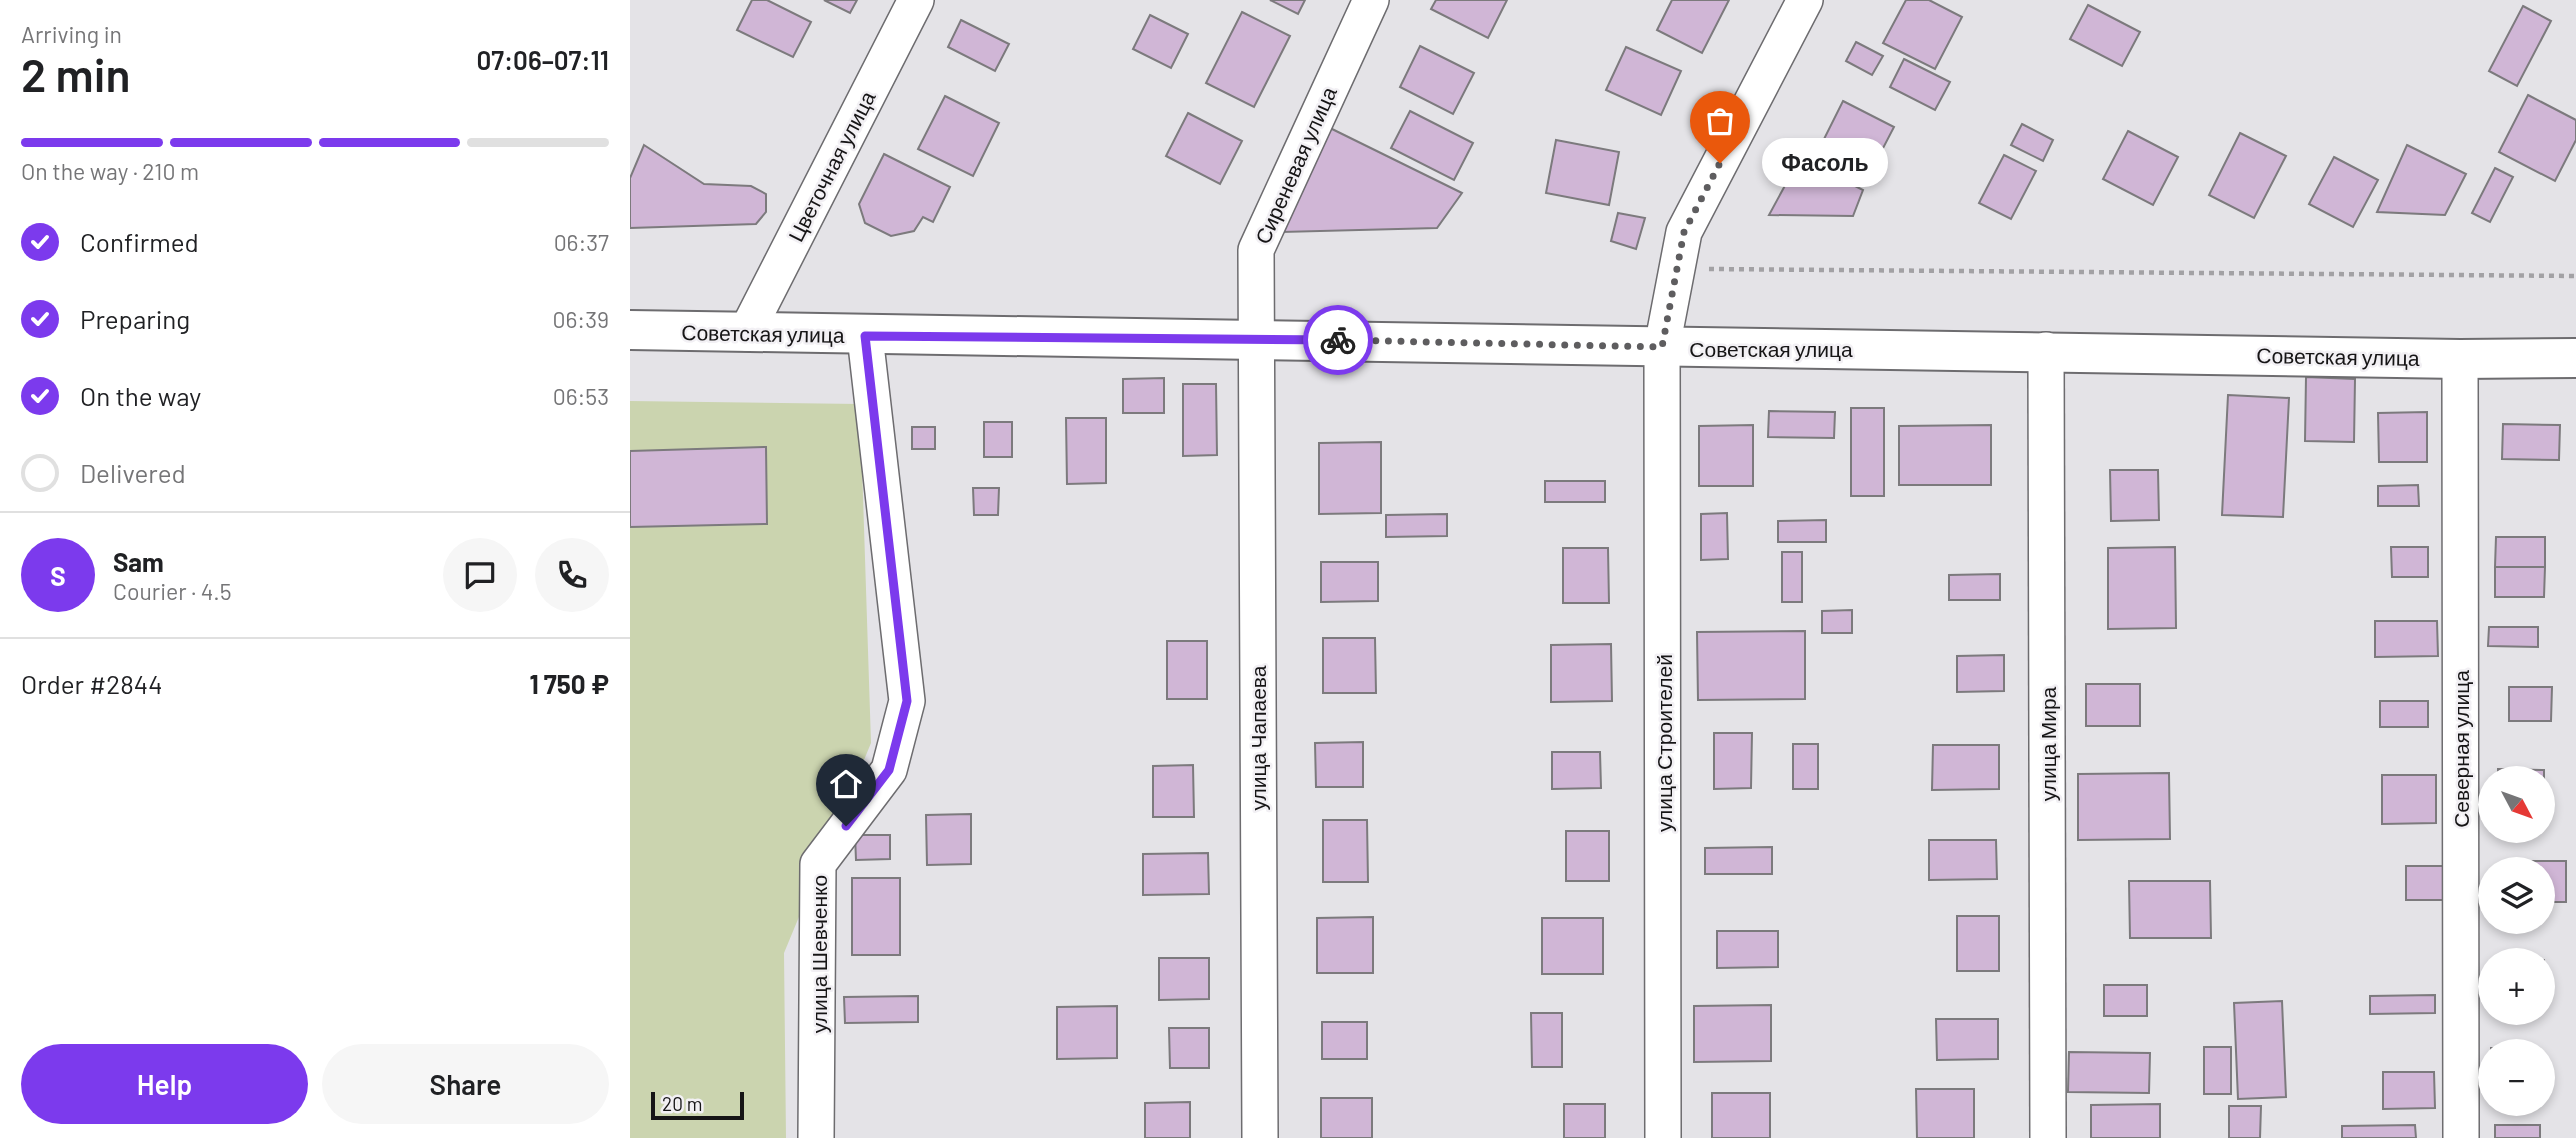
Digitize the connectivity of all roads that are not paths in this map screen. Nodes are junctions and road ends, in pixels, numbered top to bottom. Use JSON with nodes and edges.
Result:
{"nodes":[{"id":1,"x":916,"y":0,"type":"edge"},
{"id":2,"x":1371,"y":0,"type":"edge"},
{"id":3,"x":1805,"y":0,"type":"edge"},
{"id":4,"x":630,"y":330,"type":"edge"},
{"id":5,"x":746,"y":333,"type":"junction"},
{"id":6,"x":865,"y":336,"type":"junction"},
{"id":7,"x":1254,"y":338,"type":"junction"},
{"id":8,"x":1662,"y":347,"type":"junction"},
{"id":9,"x":2046,"y":350,"type":"junction"},
{"id":10,"x":2576,"y":358,"type":"edge"},
{"id":11,"x":2460,"y":359,"type":"junction"},
{"id":12,"x":816,"y":1138,"type":"edge"},
{"id":13,"x":1260,"y":1138,"type":"edge"},
{"id":14,"x":1664,"y":1138,"type":"edge"},
{"id":15,"x":2048,"y":1138,"type":"edge"},
{"id":16,"x":2461,"y":1138,"type":"edge"}],
"edges":[{"from":1,"to":5,"type":"street","name":"Цветочная улица"},
{"from":2,"to":7,"type":"street","name":"Сиреневая улица"},
{"from":3,"to":8,"type":"street","name":"улица Строителей"},
{"from":4,"to":5,"type":"main road","name":"Советская улица"},
{"from":5,"to":6,"type":"main road","name":"Советская улица"},
{"from":6,"to":7,"type":"main road","name":"Советская улица"},
{"from":6,"to":12,"type":"street","name":"улица Шевченко"},
{"from":7,"to":8,"type":"main road","name":"Советская улица"},
{"from":7,"to":13,"type":"street","name":"улица Чапаева"},
{"from":8,"to":9,"type":"main road","name":"Советская улица"},
{"from":8,"to":14,"type":"street","name":"улица Строителей"},
{"from":9,"to":11,"type":"main road","name":"Советская улица"},
{"from":9,"to":15,"type":"street","name":"улица Мира"},
{"from":10,"to":11,"type":"main road","name":"Советская улица"},
{"from":11,"to":16,"type":"street","name":"Северная улица"}]}
